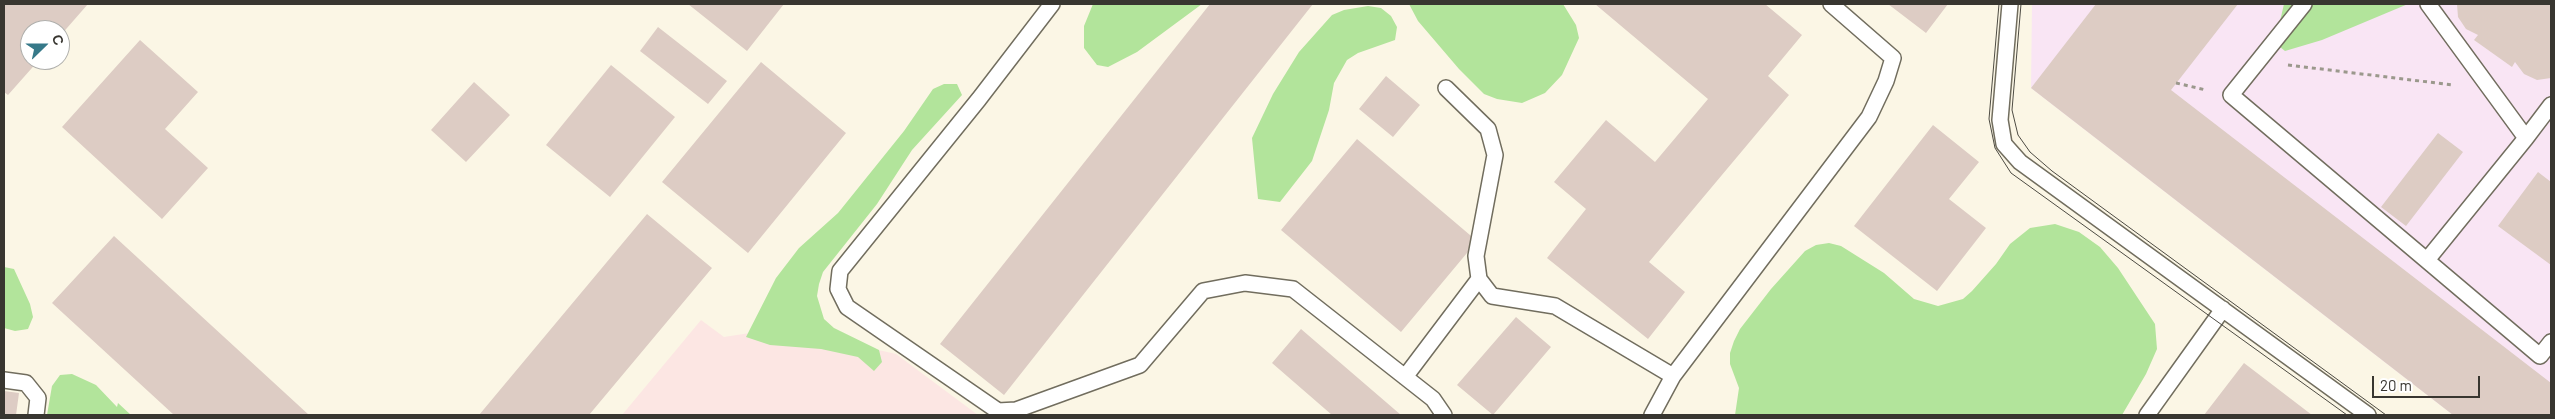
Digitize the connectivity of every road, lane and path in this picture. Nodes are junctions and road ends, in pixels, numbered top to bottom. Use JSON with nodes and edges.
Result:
{"nodes":[{"id":1,"x":1052,"y":4,"type":"edge"},
{"id":2,"x":1831,"y":4,"type":"edge"},
{"id":3,"x":2010,"y":4,"type":"edge"},
{"id":4,"x":2304,"y":4,"type":"edge"},
{"id":5,"x":2431,"y":5,"type":"edge"},
{"id":6,"x":2258,"y":62,"type":"junction"},
{"id":7,"x":1446,"y":88,"type":"dead end"},
{"id":8,"x":2490,"y":89,"type":"junction"},
{"id":9,"x":2551,"y":105,"type":"edge"},
{"id":10,"x":2526,"y":138,"type":"junction"},
{"id":11,"x":2427,"y":260,"type":"junction"},
{"id":12,"x":1479,"y":279,"type":"junction"},
{"id":13,"x":2223,"y":309,"type":"junction"},
{"id":14,"x":2551,"y":342,"type":"edge"},
{"id":15,"x":1673,"y":376,"type":"junction"},
{"id":16,"x":1405,"y":377,"type":"junction"},
{"id":17,"x":4,"y":380,"type":"edge"},
{"id":18,"x":36,"y":415,"type":"edge"},
{"id":19,"x":1444,"y":415,"type":"edge"},
{"id":20,"x":1652,"y":415,"type":"edge"},
{"id":21,"x":2147,"y":415,"type":"edge"},
{"id":22,"x":2368,"y":415,"type":"edge"}],
"edges":[{"from":1,"to":16,"type":"lane"},
{"from":2,"to":15,"type":"lane"},
{"from":3,"to":13,"type":"lane"},
{"from":4,"to":6,"type":"lane"},
{"from":5,"to":8,"type":"lane"},
{"from":6,"to":8,"type":"path"},
{"from":6,"to":11,"type":"lane"},
{"from":7,"to":12,"type":"lane"},
{"from":8,"to":10,"type":"lane"},
{"from":9,"to":10,"type":"lane"},
{"from":10,"to":11,"type":"lane"},
{"from":11,"to":14,"type":"lane"},
{"from":12,"to":15,"type":"lane"},
{"from":12,"to":16,"type":"lane"},
{"from":13,"to":21,"type":"lane"},
{"from":13,"to":22,"type":"lane"},
{"from":15,"to":20,"type":"lane"},
{"from":16,"to":19,"type":"lane"},
{"from":17,"to":18,"type":"lane"}]}
